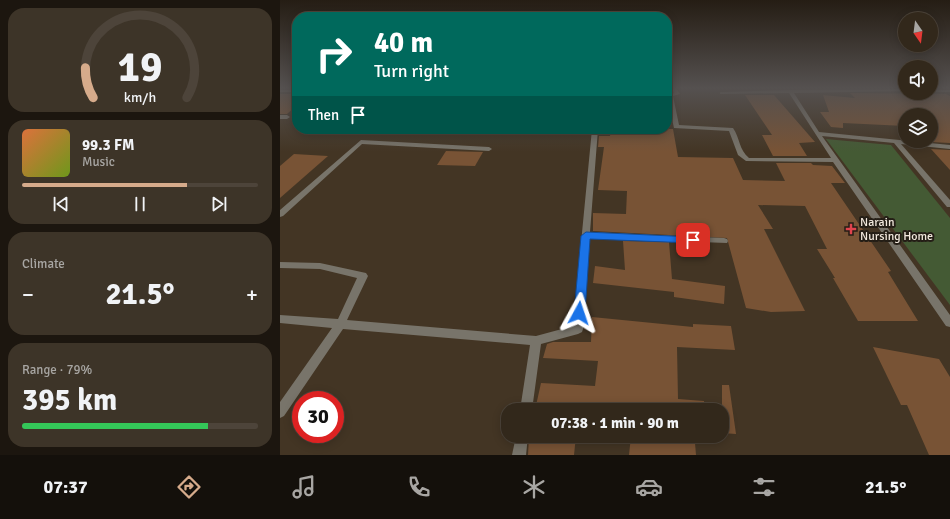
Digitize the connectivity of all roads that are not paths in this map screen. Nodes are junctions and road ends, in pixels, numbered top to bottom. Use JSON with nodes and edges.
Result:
{"nodes":[{"id":1,"x":801,"y":109,"type":"edge"},
{"id":2,"x":280,"y":117,"type":"edge"},
{"id":3,"x":287,"y":117,"type":"dead end"},
{"id":4,"x":672,"y":120,"type":"edge"},
{"id":5,"x":595,"y":134,"type":"edge"},
{"id":6,"x":817,"y":134,"type":"junction"},
{"id":7,"x":896,"y":142,"type":"junction"},
{"id":8,"x":950,"y":147,"type":"edge"},
{"id":9,"x":489,"y":150,"type":"dead end"},
{"id":10,"x":835,"y":160,"type":"junction"},
{"id":11,"x":950,"y":205,"type":"edge"},
{"id":12,"x":280,"y":214,"type":"edge"},
{"id":13,"x":586,"y":236,"type":"junction"},
{"id":14,"x":724,"y":241,"type":"dead end"},
{"id":15,"x":280,"y":265,"type":"edge"},
{"id":16,"x":280,"y":320,"type":"edge"},
{"id":17,"x":950,"y":323,"type":"edge"},
{"id":18,"x":340,"y":325,"type":"junction"},
{"id":19,"x":536,"y":341,"type":"junction"},
{"id":20,"x":527,"y":403,"type":"edge"},
{"id":21,"x":280,"y":412,"type":"edge"},
{"id":22,"x":521,"y":443,"type":"edge"},
{"id":23,"x":519,"y":455,"type":"edge"}],
"edges":[{"from":1,"to":6,"type":"street"},
{"from":2,"to":3,"type":"street"},
{"from":4,"to":10,"type":"street"},
{"from":5,"to":13,"type":"street"},
{"from":6,"to":7,"type":"street"},
{"from":6,"to":10,"type":"street"},
{"from":7,"to":8,"type":"street"},
{"from":7,"to":11,"type":"street"},
{"from":9,"to":12,"type":"street"},
{"from":10,"to":17,"type":"street"},
{"from":13,"to":14,"type":"street"},
{"from":13,"to":19,"type":"street"},
{"from":15,"to":18,"type":"street"},
{"from":16,"to":18,"type":"street"},
{"from":18,"to":19,"type":"street"},
{"from":18,"to":21,"type":"street"},
{"from":19,"to":20,"type":"street"},
{"from":22,"to":23,"type":"street"}]}
